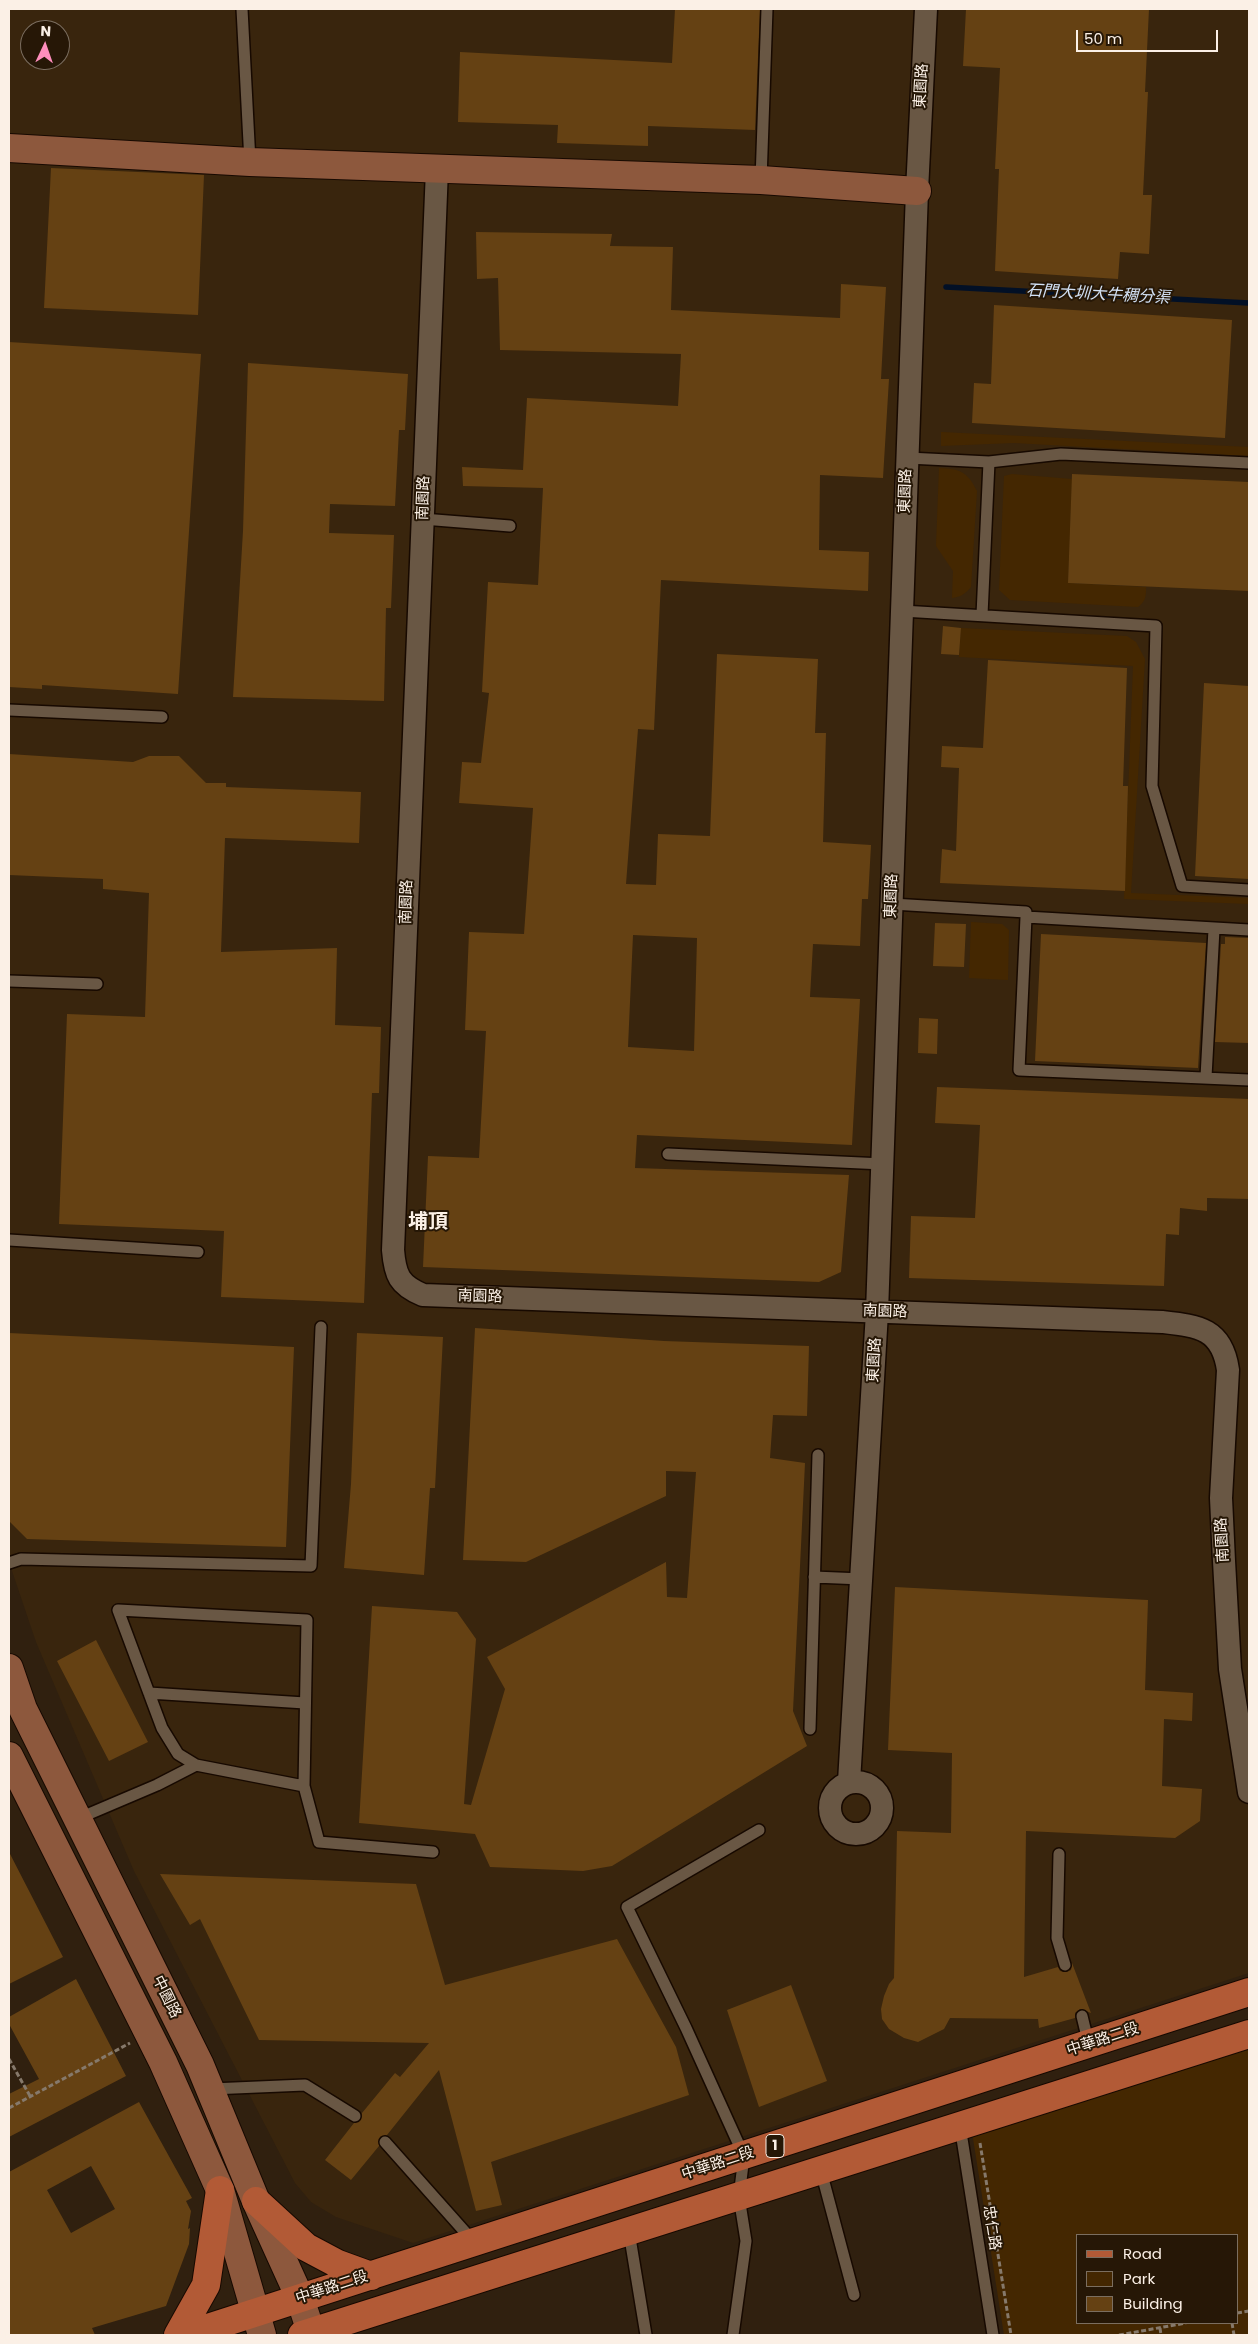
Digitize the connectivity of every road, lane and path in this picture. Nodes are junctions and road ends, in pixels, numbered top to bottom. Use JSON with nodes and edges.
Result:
{"nodes":[{"id":1,"x":242,"y":9,"type":"edge"},
{"id":2,"x":767,"y":9,"type":"edge"},
{"id":3,"x":926,"y":9,"type":"edge"},
{"id":4,"x":9,"y":148,"type":"edge"},
{"id":5,"x":250,"y":162,"type":"junction"},
{"id":6,"x":437,"y":169,"type":"junction"},
{"id":7,"x":761,"y":180,"type":"junction"},
{"id":8,"x":917,"y":191,"type":"junction"},
{"id":9,"x":908,"y":458,"type":"junction"},
{"id":10,"x":989,"y":462,"type":"junction"},
{"id":11,"x":1249,"y":463,"type":"edge"},
{"id":12,"x":423,"y":518,"type":"junction"},
{"id":13,"x":510,"y":526,"type":"dead end"},
{"id":14,"x":902,"y":611,"type":"junction"},
{"id":15,"x":982,"y":616,"type":"junction"},
{"id":16,"x":9,"y":710,"type":"edge"},
{"id":17,"x":162,"y":717,"type":"dead end"},
{"id":18,"x":1249,"y":890,"type":"edge"},
{"id":19,"x":892,"y":904,"type":"junction"},
{"id":20,"x":1026,"y":917,"type":"junction"},
{"id":21,"x":1214,"y":929,"type":"junction"},
{"id":22,"x":1249,"y":930,"type":"edge"},
{"id":23,"x":9,"y":981,"type":"edge"},
{"id":24,"x":97,"y":984,"type":"dead end"},
{"id":25,"x":1206,"y":1078,"type":"junction"},
{"id":26,"x":1249,"y":1080,"type":"edge"},
{"id":27,"x":668,"y":1154,"type":"dead end"},
{"id":28,"x":883,"y":1164,"type":"junction"},
{"id":29,"x":9,"y":1240,"type":"edge"},
{"id":30,"x":198,"y":1252,"type":"dead end"},
{"id":31,"x":877,"y":1312,"type":"junction"},
{"id":32,"x":321,"y":1327,"type":"dead end"},
{"id":33,"x":818,"y":1454,"type":"dead end"},
{"id":34,"x":9,"y":1563,"type":"edge"},
{"id":35,"x":814,"y":1577,"type":"junction"},
{"id":36,"x":862,"y":1580,"type":"junction"},
{"id":37,"x":9,"y":1668,"type":"edge"},
{"id":38,"x":149,"y":1693,"type":"junction"},
{"id":39,"x":305,"y":1703,"type":"junction"},
{"id":40,"x":810,"y":1729,"type":"dead end"},
{"id":41,"x":9,"y":1756,"type":"edge"},
{"id":42,"x":196,"y":1765,"type":"junction"},
{"id":43,"x":849,"y":1782,"type":"dead end"},
{"id":44,"x":304,"y":1786,"type":"junction"},
{"id":45,"x":1249,"y":1792,"type":"edge"},
{"id":46,"x":77,"y":1819,"type":"junction"},
{"id":47,"x":759,"y":1830,"type":"dead end"},
{"id":48,"x":433,"y":1852,"type":"dead end"},
{"id":49,"x":1059,"y":1854,"type":"dead end"},
{"id":50,"x":1065,"y":1965,"type":"dead end"},
{"id":51,"x":1249,"y":1992,"type":"edge"},
{"id":52,"x":1082,"y":2016,"type":"dead end"},
{"id":53,"x":149,"y":2033,"type":"junction"},
{"id":54,"x":1249,"y":2034,"type":"edge"},
{"id":55,"x":1089,"y":2045,"type":"junction"},
{"id":56,"x":9,"y":2059,"type":"edge"},
{"id":57,"x":210,"y":2089,"type":"junction"},
{"id":58,"x":30,"y":2096,"type":"junction"},
{"id":59,"x":9,"y":2108,"type":"edge"},
{"id":60,"x":355,"y":2116,"type":"dead end"},
{"id":61,"x":969,"y":2132,"type":"junction"},
{"id":62,"x":385,"y":2142,"type":"dead end"},
{"id":63,"x":744,"y":2156,"type":"junction"},
{"id":64,"x":821,"y":2171,"type":"junction"},
{"id":65,"x":220,"y":2190,"type":"junction"},
{"id":66,"x":739,"y":2197,"type":"junction"},
{"id":67,"x":256,"y":2201,"type":"junction"},
{"id":68,"x":629,"y":2232,"type":"junction"},
{"id":69,"x":474,"y":2242,"type":"junction"},
{"id":70,"x":371,"y":2276,"type":"junction"},
{"id":71,"x":854,"y":2296,"type":"dead end"},
{"id":72,"x":300,"y":2298,"type":"junction"},
{"id":73,"x":259,"y":2324,"type":"edge"},
{"id":74,"x":1181,"y":2324,"type":"edge"},
{"id":75,"x":1160,"y":2328,"type":"junction"},
{"id":76,"x":307,"y":2334,"type":"edge"},
{"id":77,"x":178,"y":2335,"type":"edge"},
{"id":78,"x":186,"y":2335,"type":"edge"},
{"id":79,"x":646,"y":2335,"type":"edge"},
{"id":80,"x":732,"y":2335,"type":"edge"},
{"id":81,"x":993,"y":2335,"type":"edge"},
{"id":82,"x":1010,"y":2335,"type":"edge"},
{"id":83,"x":1119,"y":2335,"type":"edge"},
{"id":84,"x":1161,"y":2335,"type":"edge"}],
"edges":[{"from":1,"to":5,"type":"lane"},
{"from":2,"to":7,"type":"lane"},
{"from":3,"to":8,"type":"street","name":"東園路"},
{"from":4,"to":5,"type":"main road"},
{"from":5,"to":6,"type":"main road"},
{"from":6,"to":7,"type":"main road"},
{"from":6,"to":12,"type":"street","name":"南園路"},
{"from":7,"to":8,"type":"main road"},
{"from":8,"to":9,"type":"street","name":"東園路"},
{"from":9,"to":10,"type":"lane"},
{"from":9,"to":14,"type":"street","name":"東園路"},
{"from":10,"to":11,"type":"lane"},
{"from":10,"to":15,"type":"lane"},
{"from":12,"to":13,"type":"lane"},
{"from":12,"to":31,"type":"street","name":"南園路"},
{"from":14,"to":15,"type":"lane"},
{"from":14,"to":19,"type":"street","name":"東園路"},
{"from":15,"to":18,"type":"lane"},
{"from":16,"to":17,"type":"lane"},
{"from":19,"to":20,"type":"lane"},
{"from":19,"to":28,"type":"street","name":"東園路"},
{"from":20,"to":21,"type":"lane"},
{"from":20,"to":25,"type":"lane"},
{"from":21,"to":22,"type":"lane"},
{"from":21,"to":25,"type":"lane"},
{"from":23,"to":24,"type":"lane"},
{"from":25,"to":26,"type":"lane"},
{"from":27,"to":28,"type":"lane"},
{"from":28,"to":31,"type":"street","name":"東園路"},
{"from":29,"to":30,"type":"lane"},
{"from":31,"to":36,"type":"street","name":"東園路"},
{"from":31,"to":45,"type":"street","name":"南園路"},
{"from":32,"to":34,"type":"lane"},
{"from":33,"to":35,"type":"lane"},
{"from":35,"to":36,"type":"lane"},
{"from":35,"to":40,"type":"lane"},
{"from":36,"to":43,"type":"street","name":"東園路"},
{"from":37,"to":46,"type":"main road","name":"中園路"},
{"from":38,"to":39,"type":"lane"},
{"from":38,"to":39,"type":"lane"},
{"from":38,"to":42,"type":"lane"},
{"from":39,"to":44,"type":"lane"},
{"from":41,"to":53,"type":"main road","name":"中園路"},
{"from":42,"to":44,"type":"lane"},
{"from":42,"to":46,"type":"lane"},
{"from":44,"to":48,"type":"lane"},
{"from":46,"to":57,"type":"main road","name":"中園路"},
{"from":47,"to":63,"type":"lane"},
{"from":49,"to":50,"type":"lane"},
{"from":51,"to":55,"type":"main road","name":"中華路二段","number":"1"},
{"from":52,"to":55,"type":"lane"},
{"from":53,"to":58,"type":"path"},
{"from":53,"to":65,"type":"main road","name":"中園路"},
{"from":54,"to":61,"type":"main road"},
{"from":55,"to":63,"type":"main road","name":"中華路二段","number":"1"},
{"from":56,"to":58,"type":"path"},
{"from":57,"to":60,"type":"lane"},
{"from":57,"to":67,"type":"main road","name":"中園路"},
{"from":58,"to":59,"type":"path"},
{"from":61,"to":64,"type":"main road"},
{"from":61,"to":81,"type":"lane","name":"忠仁路"},
{"from":61,"to":82,"type":"path"},
{"from":62,"to":69,"type":"lane"},
{"from":63,"to":66,"type":"lane"},
{"from":63,"to":69,"type":"main road","name":"中華路二段","number":"1"},
{"from":64,"to":66,"type":"main road"},
{"from":64,"to":71,"type":"lane"},
{"from":65,"to":73,"type":"main road","name":"中園路"},
{"from":65,"to":77,"type":"main road"},
{"from":66,"to":68,"type":"main road"},
{"from":66,"to":80,"type":"lane"},
{"from":67,"to":70,"type":"main road"},
{"from":67,"to":72,"type":"main road","name":"中園路"},
{"from":68,"to":76,"type":"main road"},
{"from":68,"to":79,"type":"lane"},
{"from":69,"to":70,"type":"main road","name":"中華路二段","number":"1"},
{"from":70,"to":72,"type":"main road","name":"中華路二段","number":"1"},
{"from":72,"to":73,"type":"main road","name":"中華路二段","number":"1"},
{"from":72,"to":76,"type":"main road","name":"中園路"},
{"from":73,"to":78,"type":"main road","name":"中華路二段","number":"1"},
{"from":74,"to":75,"type":"path"},
{"from":75,"to":83,"type":"path"},
{"from":75,"to":84,"type":"path"}]}
